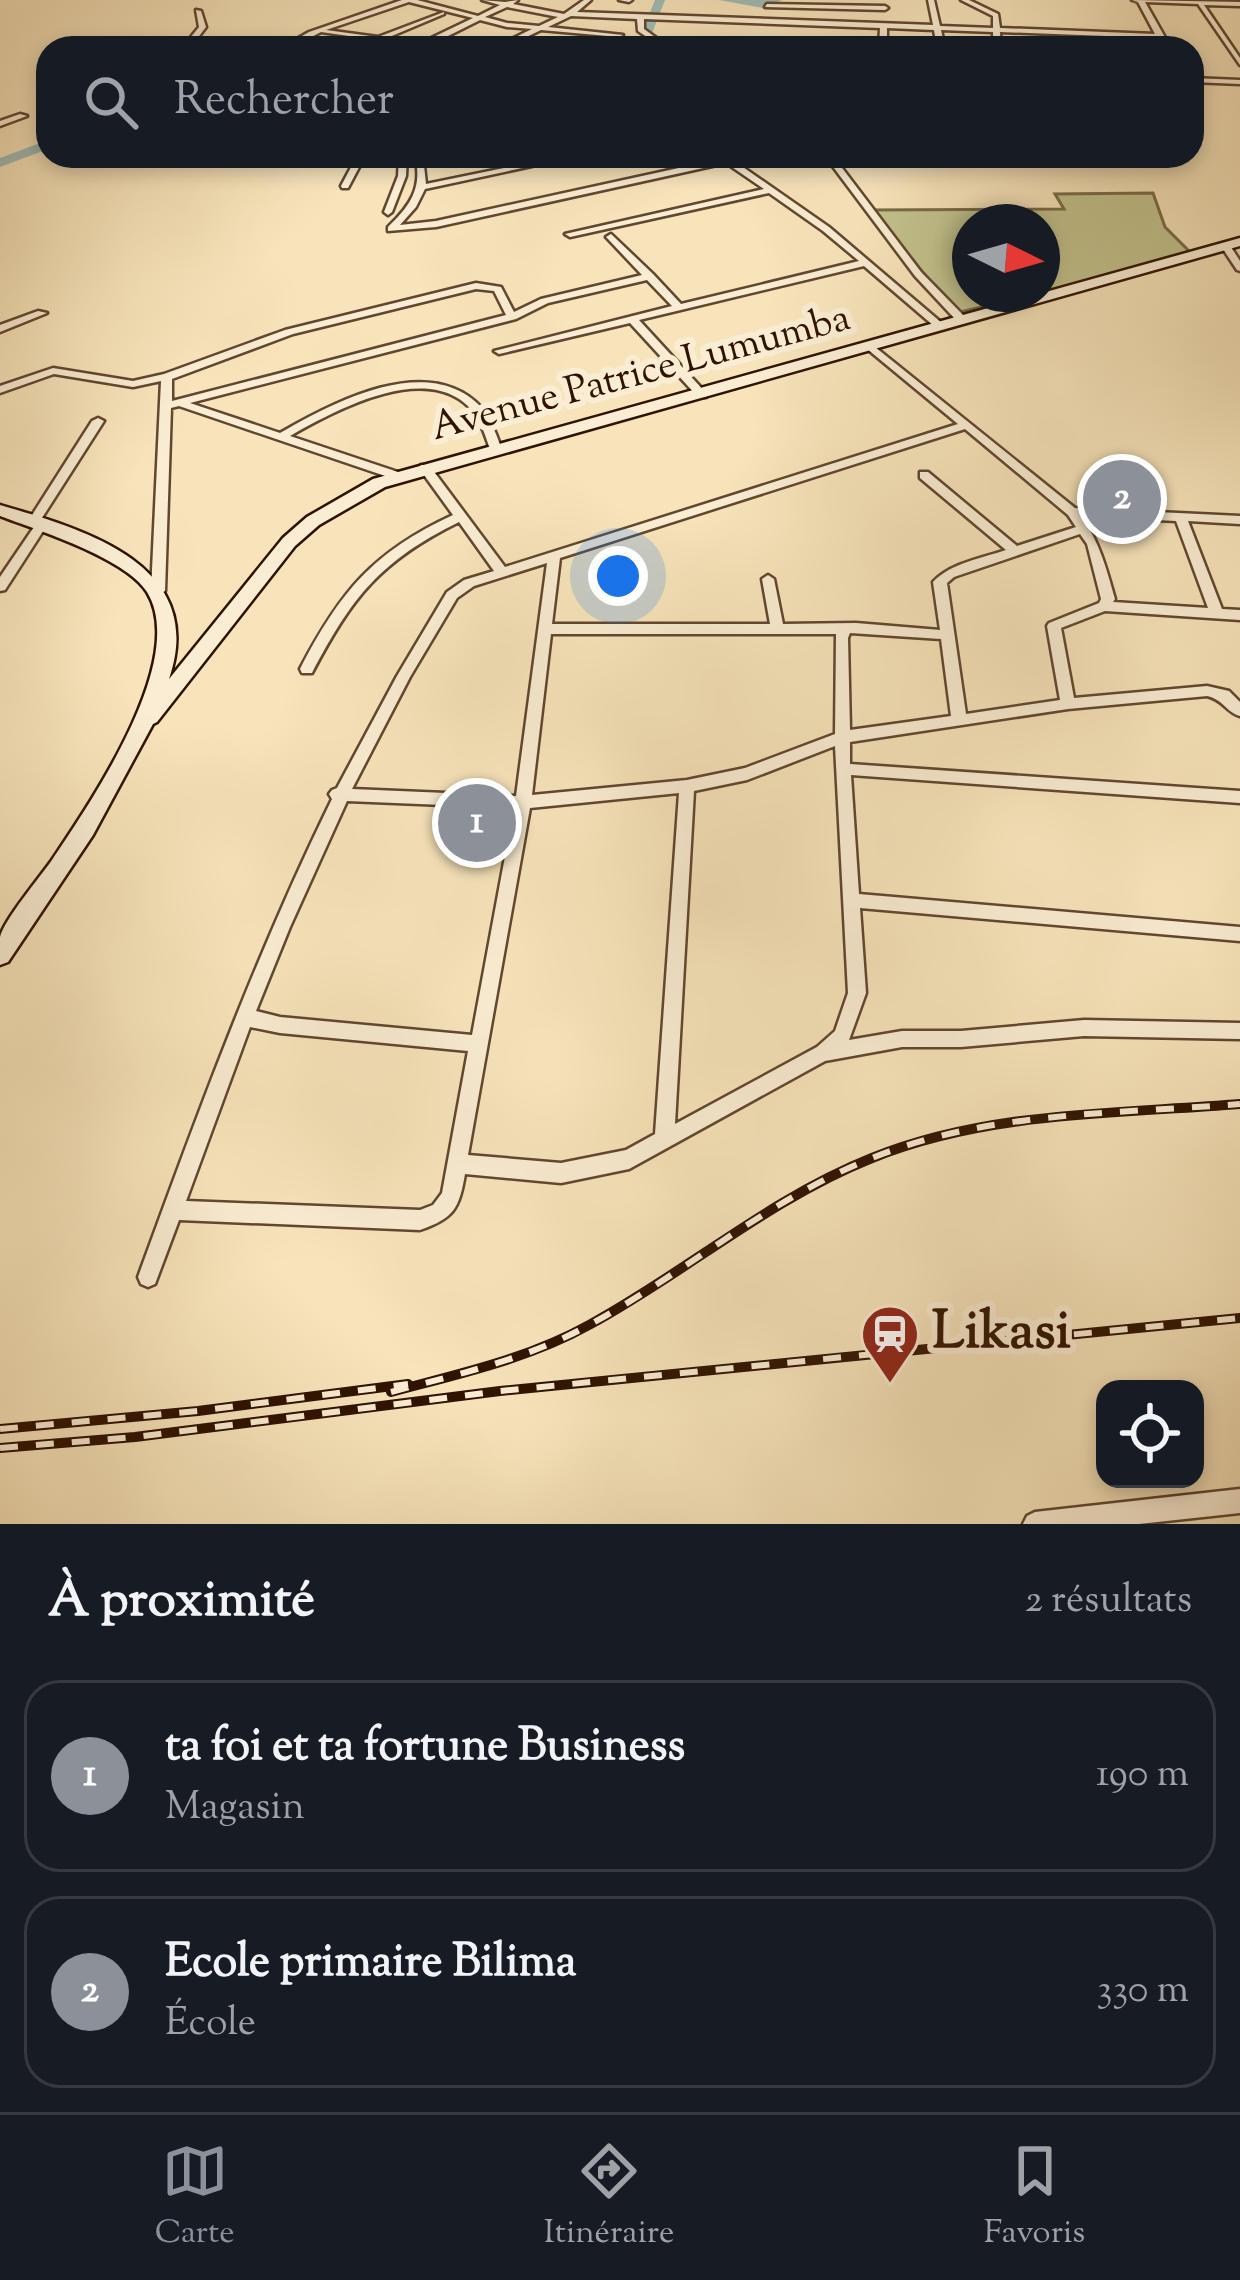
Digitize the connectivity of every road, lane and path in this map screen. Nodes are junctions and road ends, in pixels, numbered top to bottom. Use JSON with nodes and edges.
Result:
{"nodes":[{"id":1,"x":485,"y":0,"type":"edge"},
{"id":2,"x":588,"y":0,"type":"edge"},
{"id":3,"x":931,"y":0,"type":"edge"},
{"id":4,"x":964,"y":0,"type":"edge"},
{"id":5,"x":1138,"y":0,"type":"edge"},
{"id":6,"x":512,"y":2,"type":"edge"},
{"id":7,"x":1200,"y":3,"type":"junction"},
{"id":8,"x":883,"y":4,"type":"edge"},
{"id":9,"x":1240,"y":4,"type":"edge"},
{"id":10,"x":767,"y":6,"type":"dead end"},
{"id":11,"x":198,"y":11,"type":"dead end"},
{"id":12,"x":445,"y":12,"type":"junction"},
{"id":13,"x":566,"y":15,"type":"junction"},
{"id":14,"x":641,"y":17,"type":"junction"},
{"id":15,"x":478,"y":19,"type":"junction"},
{"id":16,"x":888,"y":27,"type":"junction"},
{"id":17,"x":534,"y":29,"type":"junction"},
{"id":18,"x":940,"y":29,"type":"junction"},
{"id":19,"x":321,"y":32,"type":"junction"},
{"id":20,"x":1047,"y":32,"type":"junction"},
{"id":21,"x":995,"y":33,"type":"junction"},
{"id":22,"x":620,"y":35,"type":"dead end"},
{"id":23,"x":196,"y":36,"type":"edge"},
{"id":24,"x":312,"y":36,"type":"edge"},
{"id":25,"x":350,"y":36,"type":"edge"},
{"id":26,"x":388,"y":36,"type":"edge"},
{"id":27,"x":443,"y":36,"type":"edge"},
{"id":28,"x":520,"y":36,"type":"edge"},
{"id":29,"x":649,"y":36,"type":"edge"},
{"id":30,"x":886,"y":36,"type":"edge"},
{"id":31,"x":940,"y":36,"type":"edge"},
{"id":32,"x":995,"y":36,"type":"edge"},
{"id":33,"x":1048,"y":36,"type":"edge"},
{"id":34,"x":1160,"y":36,"type":"joint"},
{"id":35,"x":1240,"y":63,"type":"edge"},
{"id":36,"x":1204,"y":80,"type":"edge"},
{"id":37,"x":1240,"y":82,"type":"edge"},
{"id":38,"x":23,"y":116,"type":"dead end"},
{"id":39,"x":0,"y":124,"type":"edge"},
{"id":40,"x":355,"y":168,"type":"edge"},
{"id":41,"x":403,"y":168,"type":"edge"},
{"id":42,"x":421,"y":168,"type":"edge"},
{"id":43,"x":516,"y":168,"type":"edge"},
{"id":44,"x":680,"y":168,"type":"edge"},
{"id":45,"x":737,"y":168,"type":"edge"},
{"id":46,"x":838,"y":168,"type":"edge"},
{"id":47,"x":345,"y":186,"type":"dead end"},
{"id":48,"x":424,"y":187,"type":"junction"},
{"id":49,"x":767,"y":191,"type":"junction"},
{"id":50,"x":388,"y":212,"type":"dead end"},
{"id":51,"x":570,"y":234,"type":"dead end"},
{"id":52,"x":611,"y":237,"type":"dead end"},
{"id":53,"x":1233,"y":244,"type":"edge"},
{"id":54,"x":864,"y":263,"type":"junction"},
{"id":55,"x":1240,"y":268,"type":"edge"},
{"id":56,"x":650,"y":276,"type":"junction"},
{"id":57,"x":679,"y":308,"type":"junction"},
{"id":58,"x":42,"y":314,"type":"dead end"},
{"id":59,"x":512,"y":317,"type":"junction"},
{"id":60,"x":960,"y":318,"type":"junction"},
{"id":61,"x":633,"y":320,"type":"junction"},
{"id":62,"x":938,"y":324,"type":"junction"},
{"id":63,"x":0,"y":329,"type":"edge"},
{"id":64,"x":870,"y":346,"type":"junction"},
{"id":65,"x":499,"y":351,"type":"dead end"},
{"id":66,"x":166,"y":377,"type":"junction"},
{"id":67,"x":0,"y":390,"type":"edge"},
{"id":68,"x":702,"y":394,"type":"junction"},
{"id":69,"x":181,"y":404,"type":"junction"},
{"id":70,"x":165,"y":406,"type":"junction"},
{"id":71,"x":98,"y":421,"type":"dead end"},
{"id":72,"x":967,"y":425,"type":"junction"},
{"id":73,"x":281,"y":437,"type":"junction"},
{"id":74,"x":496,"y":449,"type":"junction"},
{"id":75,"x":425,"y":468,"type":"junction"},
{"id":76,"x":924,"y":475,"type":"dead end"},
{"id":77,"x":398,"y":476,"type":"junction"},
{"id":78,"x":0,"y":510,"type":"edge"},
{"id":79,"x":1072,"y":512,"type":"junction"},
{"id":80,"x":1180,"y":516,"type":"junction"},
{"id":81,"x":457,"y":518,"type":"junction"},
{"id":82,"x":1240,"y":520,"type":"edge"},
{"id":83,"x":37,"y":524,"type":"junction"},
{"id":84,"x":1085,"y":527,"type":"junction"},
{"id":85,"x":1015,"y":551,"type":"junction"},
{"id":86,"x":554,"y":558,"type":"junction"},
{"id":87,"x":502,"y":572,"type":"junction"},
{"id":88,"x":768,"y":579,"type":"dead end"},
{"id":89,"x":0,"y":587,"type":"edge"},
{"id":90,"x":158,"y":591,"type":"junction"},
{"id":91,"x":1104,"y":606,"type":"junction"},
{"id":92,"x":1217,"y":614,"type":"junction"},
{"id":93,"x":1240,"y":615,"type":"edge"},
{"id":94,"x":777,"y":626,"type":"junction"},
{"id":95,"x":548,"y":629,"type":"junction"},
{"id":96,"x":844,"y":629,"type":"junction"},
{"id":97,"x":947,"y":635,"type":"junction"},
{"id":98,"x":307,"y":669,"type":"dead end"},
{"id":99,"x":1068,"y":704,"type":"junction"},
{"id":100,"x":1240,"y":711,"type":"edge"},
{"id":101,"x":150,"y":717,"type":"junction"},
{"id":102,"x":958,"y":718,"type":"junction"},
{"id":103,"x":843,"y":737,"type":"junction"},
{"id":104,"x":843,"y":769,"type":"junction"},
{"id":105,"x":687,"y":786,"type":"junction"},
{"id":106,"x":337,"y":794,"type":"junction"},
{"id":107,"x":1240,"y":797,"type":"edge"},
{"id":108,"x":524,"y":802,"type":"junction"},
{"id":109,"x":851,"y":900,"type":"junction"},
{"id":110,"x":1240,"y":934,"type":"edge"},
{"id":111,"x":0,"y":954,"type":"edge"},
{"id":112,"x":244,"y":1017,"type":"junction"},
{"id":113,"x":1240,"y":1031,"type":"edge"},
{"id":114,"x":480,"y":1044,"type":"junction"},
{"id":115,"x":823,"y":1053,"type":"junction"},
{"id":116,"x":664,"y":1140,"type":"junction"},
{"id":117,"x":459,"y":1164,"type":"junction"},
{"id":118,"x":172,"y":1210,"type":"junction"},
{"id":119,"x":148,"y":1276,"type":"dead end"},
{"id":120,"x":1240,"y":1501,"type":"edge"},
{"id":121,"x":1035,"y":1524,"type":"edge"}],
"edges":[{"from":1,"to":6,"type":"street"},
{"from":2,"to":13,"type":"street"},
{"from":3,"to":18,"type":"street"},
{"from":4,"to":21,"type":"street"},
{"from":5,"to":7,"type":"street"},
{"from":5,"to":34,"type":"street"},
{"from":6,"to":13,"type":"street"},
{"from":6,"to":15,"type":"street"},
{"from":7,"to":9,"type":"street"},
{"from":7,"to":35,"type":"street"},
{"from":8,"to":10,"type":"street"},
{"from":8,"to":16,"type":"street"},
{"from":11,"to":23,"type":"street"},
{"from":12,"to":15,"type":"street"},
{"from":12,"to":19,"type":"street"},
{"from":12,"to":26,"type":"street"},
{"from":13,"to":14,"type":"street"},
{"from":13,"to":17,"type":"street"},
{"from":14,"to":16,"type":"street"},
{"from":14,"to":29,"type":"street"},
{"from":15,"to":17,"type":"street"},
{"from":15,"to":27,"type":"street"},
{"from":16,"to":18,"type":"street"},
{"from":16,"to":30,"type":"street"},
{"from":17,"to":22,"type":"street"},
{"from":17,"to":28,"type":"street"},
{"from":18,"to":21,"type":"street"},
{"from":18,"to":31,"type":"street"},
{"from":19,"to":24,"type":"street"},
{"from":19,"to":25,"type":"street"},
{"from":20,"to":21,"type":"street"},
{"from":20,"to":33,"type":"street"},
{"from":20,"to":34,"type":"street"},
{"from":21,"to":32,"type":"street"},
{"from":36,"to":37,"type":"street"},
{"from":38,"to":39,"type":"street"},
{"from":40,"to":47,"type":"street"},
{"from":41,"to":50,"type":"street"},
{"from":42,"to":48,"type":"street"},
{"from":43,"to":48,"type":"street"},
{"from":44,"to":48,"type":"street"},
{"from":45,"to":49,"type":"street"},
{"from":46,"to":60,"type":"street"},
{"from":49,"to":51,"type":"street"},
{"from":49,"to":54,"type":"street"},
{"from":52,"to":56,"type":"street"},
{"from":53,"to":55,"type":"street"},
{"from":53,"to":60,"type":"street","name":"Avenue Patrice Lumumba"},
{"from":54,"to":57,"type":"street"},
{"from":54,"to":62,"type":"street"},
{"from":56,"to":57,"type":"street"},
{"from":56,"to":59,"type":"street"},
{"from":57,"to":61,"type":"street"},
{"from":58,"to":63,"type":"street"},
{"from":59,"to":66,"type":"street"},
{"from":59,"to":69,"type":"street"},
{"from":60,"to":62,"type":"street","name":"Avenue Patrice Lumumba"},
{"from":61,"to":65,"type":"street"},
{"from":61,"to":68,"type":"street"},
{"from":62,"to":64,"type":"street","name":"Avenue Patrice Lumumba"},
{"from":64,"to":68,"type":"street","name":"Avenue Patrice Lumumba"},
{"from":64,"to":72,"type":"street"},
{"from":66,"to":67,"type":"street"},
{"from":66,"to":70,"type":"street"},
{"from":68,"to":74,"type":"street","name":"Avenue Patrice Lumumba"},
{"from":69,"to":70,"type":"street"},
{"from":69,"to":73,"type":"street"},
{"from":70,"to":90,"type":"street"},
{"from":71,"to":83,"type":"street"},
{"from":72,"to":79,"type":"street"},
{"from":72,"to":86,"type":"street"},
{"from":73,"to":74,"type":"street"},
{"from":73,"to":77,"type":"street"},
{"from":74,"to":75,"type":"street","name":"Avenue Patrice Lumumba"},
{"from":75,"to":77,"type":"street","name":"Avenue Patrice Lumumba"},
{"from":75,"to":81,"type":"street"},
{"from":76,"to":85,"type":"street"},
{"from":77,"to":101,"type":"street","name":"Avenue Patrice Lumumba"},
{"from":78,"to":83,"type":"street"},
{"from":79,"to":80,"type":"street"},
{"from":79,"to":84,"type":"street"},
{"from":80,"to":82,"type":"street"},
{"from":80,"to":92,"type":"street"},
{"from":81,"to":87,"type":"street"},
{"from":81,"to":98,"type":"street"},
{"from":83,"to":89,"type":"street"},
{"from":83,"to":90,"type":"street"},
{"from":84,"to":85,"type":"street"},
{"from":84,"to":91,"type":"street"},
{"from":85,"to":97,"type":"street"},
{"from":86,"to":87,"type":"street"},
{"from":86,"to":95,"type":"street"},
{"from":87,"to":106,"type":"street"},
{"from":88,"to":94,"type":"street"},
{"from":90,"to":101,"type":"street"},
{"from":91,"to":92,"type":"street"},
{"from":91,"to":99,"type":"street"},
{"from":92,"to":93,"type":"street"},
{"from":94,"to":95,"type":"street"},
{"from":94,"to":96,"type":"street"},
{"from":95,"to":108,"type":"street"},
{"from":96,"to":97,"type":"street"},
{"from":96,"to":103,"type":"street"},
{"from":97,"to":102,"type":"street"},
{"from":99,"to":100,"type":"street"},
{"from":99,"to":102,"type":"street"},
{"from":101,"to":111,"type":"street"},
{"from":102,"to":103,"type":"street"},
{"from":103,"to":104,"type":"street"},
{"from":103,"to":105,"type":"street"},
{"from":104,"to":107,"type":"street"},
{"from":104,"to":109,"type":"street"},
{"from":105,"to":108,"type":"street"},
{"from":105,"to":116,"type":"street"},
{"from":106,"to":108,"type":"street"},
{"from":106,"to":112,"type":"street"},
{"from":108,"to":114,"type":"street"},
{"from":109,"to":110,"type":"street"},
{"from":109,"to":115,"type":"street"},
{"from":112,"to":114,"type":"street"},
{"from":112,"to":118,"type":"street"},
{"from":113,"to":115,"type":"street"},
{"from":114,"to":117,"type":"street"},
{"from":115,"to":116,"type":"street"},
{"from":116,"to":117,"type":"street"},
{"from":117,"to":118,"type":"street"},
{"from":118,"to":119,"type":"street"},
{"from":120,"to":121,"type":"street"}]}
